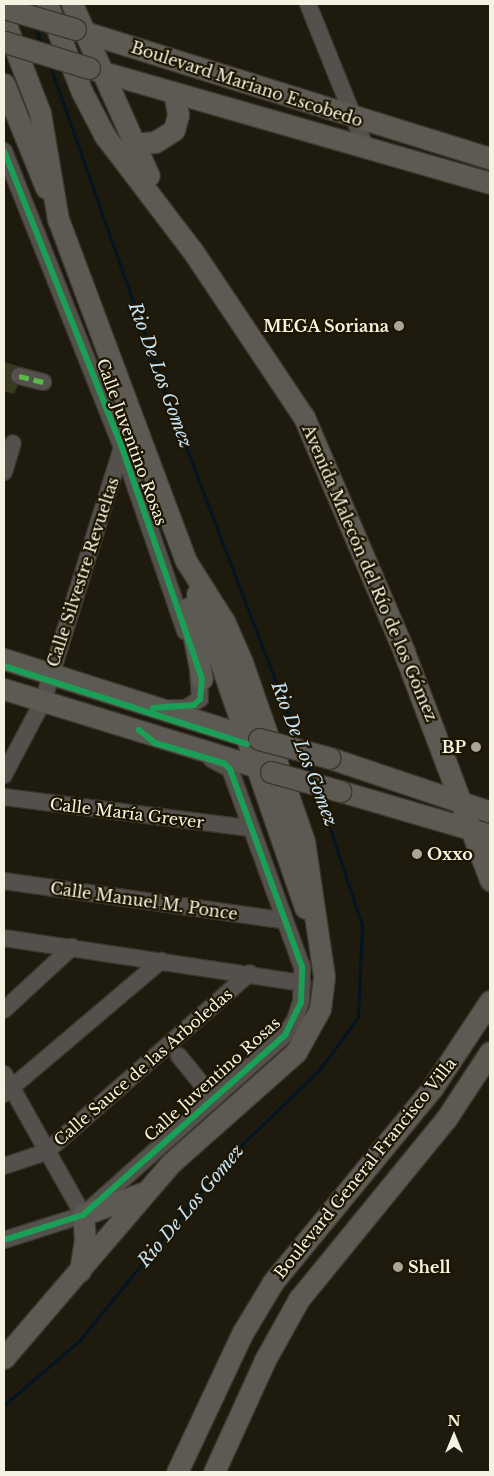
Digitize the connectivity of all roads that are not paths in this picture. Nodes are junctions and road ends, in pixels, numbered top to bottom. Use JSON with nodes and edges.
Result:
{"nodes":[{"id":1,"x":47,"y":4,"type":"edge"},
{"id":2,"x":308,"y":4,"type":"edge"},
{"id":3,"x":73,"y":5,"type":"edge"},
{"id":4,"x":4,"y":8,"type":"edge"},
{"id":5,"x":4,"y":20,"type":"edge"},
{"id":6,"x":80,"y":31,"type":"junction"},
{"id":7,"x":4,"y":42,"type":"edge"},
{"id":8,"x":120,"y":43,"type":"junction"},
{"id":9,"x":94,"y":69,"type":"junction"},
{"id":10,"x":4,"y":84,"type":"edge"},
{"id":11,"x":165,"y":89,"type":"junction"},
{"id":12,"x":355,"y":119,"type":"junction"},
{"id":13,"x":122,"y":124,"type":"junction"},
{"id":14,"x":132,"y":144,"type":"junction"},
{"id":15,"x":366,"y":148,"type":"junction"},
{"id":16,"x":457,"y":148,"type":"junction"},
{"id":17,"x":4,"y":151,"type":"edge"},
{"id":18,"x":490,"y":158,"type":"edge"},
{"id":19,"x":436,"y":167,"type":"junction"},
{"id":20,"x":490,"y":183,"type":"edge"},
{"id":21,"x":58,"y":219,"type":"junction"},
{"id":22,"x":192,"y":250,"type":"junction"},
{"id":23,"x":19,"y":376,"type":"dead end"},
{"id":24,"x":43,"y":382,"type":"dead end"},
{"id":25,"x":13,"y":443,"type":"dead end"},
{"id":26,"x":122,"y":448,"type":"junction"},
{"id":27,"x":4,"y":472,"type":"edge"},
{"id":28,"x":186,"y":560,"type":"junction"},
{"id":29,"x":4,"y":659,"type":"edge"},
{"id":30,"x":50,"y":674,"type":"junction"},
{"id":31,"x":202,"y":679,"type":"junction"},
{"id":32,"x":227,"y":688,"type":"junction"},
{"id":33,"x":4,"y":689,"type":"edge"},
{"id":34,"x":43,"y":701,"type":"junction"},
{"id":35,"x":153,"y":708,"type":"junction"},
{"id":36,"x":198,"y":722,"type":"junction"},
{"id":37,"x":139,"y":730,"type":"junction"},
{"id":38,"x":252,"y":738,"type":"junction"},
{"id":39,"x":230,"y":769,"type":"junction"},
{"id":40,"x":263,"y":769,"type":"junction"},
{"id":41,"x":4,"y":775,"type":"edge"},
{"id":42,"x":4,"y":797,"type":"edge"},
{"id":43,"x":460,"y":802,"type":"junction"},
{"id":44,"x":490,"y":812,"type":"edge"},
{"id":45,"x":250,"y":828,"type":"junction"},
{"id":46,"x":480,"y":832,"type":"edge"},
{"id":47,"x":293,"y":868,"type":"junction"},
{"id":48,"x":490,"y":880,"type":"edge"},
{"id":49,"x":4,"y":881,"type":"edge"},
{"id":50,"x":283,"y":920,"type":"junction"},
{"id":51,"x":4,"y":938,"type":"edge"},
{"id":52,"x":72,"y":947,"type":"junction"},
{"id":53,"x":321,"y":958,"type":"junction"},
{"id":54,"x":161,"y":961,"type":"junction"},
{"id":55,"x":250,"y":973,"type":"junction"},
{"id":56,"x":303,"y":982,"type":"junction"},
{"id":57,"x":490,"y":1001,"type":"edge"},
{"id":58,"x":4,"y":1010,"type":"edge"},
{"id":59,"x":490,"y":1053,"type":"edge"},
{"id":60,"x":180,"y":1056,"type":"dead end"},
{"id":61,"x":4,"y":1074,"type":"edge"},
{"id":62,"x":8,"y":1092,"type":"edge"},
{"id":63,"x":213,"y":1098,"type":"junction"},
{"id":64,"x":46,"y":1152,"type":"junction"},
{"id":65,"x":4,"y":1166,"type":"edge"},
{"id":66,"x":146,"y":1191,"type":"junction"},
{"id":67,"x":83,"y":1215,"type":"junction"},
{"id":68,"x":4,"y":1240,"type":"edge"},
{"id":69,"x":79,"y":1275,"type":"junction"},
{"id":70,"x":4,"y":1358,"type":"edge"},
{"id":71,"x":177,"y":1472,"type":"edge"},
{"id":72,"x":214,"y":1472,"type":"edge"}],
"edges":[{"from":1,"to":22,"type":"main road","name":"Avenida Malecón del Río de los Gómez"},
{"from":2,"to":12,"type":"street"},
{"from":3,"to":6,"type":"main road"},
{"from":3,"to":8,"type":"main road"},
{"from":4,"to":6,"type":"main road","name":"Boulevard Mariano Escobedo","bridge":true},
{"from":5,"to":21,"type":"main road"},
{"from":6,"to":8,"type":"main road","name":"Boulevard Mariano Escobedo"},
{"from":6,"to":9,"type":"main road"},
{"from":7,"to":9,"type":"main road","name":"Boulevard Mariano Escobedo","bridge":true},
{"from":8,"to":12,"type":"main road","name":"Boulevard Mariano Escobedo"},
{"from":9,"to":11,"type":"main road","name":"Boulevard Mariano Escobedo"},
{"from":9,"to":13,"type":"main road"},
{"from":10,"to":21,"type":"main road"},
{"from":11,"to":13,"type":"main road"},
{"from":11,"to":14,"type":"main road"},
{"from":11,"to":15,"type":"main road","name":"Boulevard Mariano Escobedo"},
{"from":12,"to":15,"type":"street"},
{"from":12,"to":16,"type":"main road","name":"Boulevard Mariano Escobedo"},
{"from":13,"to":14,"type":"main road"},
{"from":14,"to":22,"type":"main road"},
{"from":15,"to":19,"type":"main road","name":"Boulevard Mariano Escobedo"},
{"from":16,"to":18,"type":"main road","name":"Boulevard Mariano Escobedo"},
{"from":16,"to":19,"type":"main road"},
{"from":17,"to":26,"type":"street","name":"Calle Juventino Rosas"},
{"from":19,"to":20,"type":"main road","name":"Boulevard Mariano Escobedo"},
{"from":21,"to":28,"type":"main road"},
{"from":22,"to":43,"type":"main road","name":"Avenida Malecón del Río de los Gómez"},
{"from":23,"to":24,"type":"street"},
{"from":25,"to":27,"type":"street"},
{"from":26,"to":30,"type":"street","name":"Calle Silvestre Revueltas"},
{"from":26,"to":31,"type":"street","name":"Calle Juventino Rosas"},
{"from":28,"to":31,"type":"main road"},
{"from":28,"to":32,"type":"main road"},
{"from":28,"to":53,"type":"main road"},
{"from":29,"to":30,"type":"main road"},
{"from":30,"to":34,"type":"street","name":"Calle Silvestre Revueltas"},
{"from":30,"to":35,"type":"main road"},
{"from":31,"to":35,"type":"street"},
{"from":32,"to":36,"type":"main road"},
{"from":32,"to":38,"type":"main road"},
{"from":33,"to":34,"type":"main road"},
{"from":34,"to":37,"type":"main road"},
{"from":34,"to":41,"type":"street","name":"Calle Silvestre Revueltas"},
{"from":35,"to":36,"type":"main road"},
{"from":36,"to":38,"type":"main road"},
{"from":37,"to":39,"type":"street"},
{"from":37,"to":40,"type":"main road"},
{"from":38,"to":40,"type":"main road"},
{"from":38,"to":43,"type":"main road","bridge":true},
{"from":39,"to":45,"type":"street","name":"Calle Juventino Rosas"},
{"from":39,"to":47,"type":"main road"},
{"from":40,"to":46,"type":"main road","bridge":true},
{"from":40,"to":47,"type":"main road"},
{"from":42,"to":45,"type":"street","name":"Calle María Grever"},
{"from":43,"to":44,"type":"main road"},
{"from":43,"to":46,"type":"main road","name":"Avenida Malecón del Río de los Gómez"},
{"from":45,"to":50,"type":"street","name":"Calle Juventino Rosas"},
{"from":46,"to":48,"type":"main road","name":"Avenida Malecón del Río de los Gómez"},
{"from":47,"to":53,"type":"main road"},
{"from":49,"to":50,"type":"street","name":"Calle Manuel M. Ponce"},
{"from":50,"to":56,"type":"street","name":"Calle Juventino Rosas"},
{"from":51,"to":52,"type":"street"},
{"from":52,"to":54,"type":"street"},
{"from":52,"to":58,"type":"street"},
{"from":53,"to":66,"type":"main road"},
{"from":54,"to":55,"type":"street"},
{"from":54,"to":62,"type":"street"},
{"from":55,"to":56,"type":"street"},
{"from":55,"to":64,"type":"street","name":"Calle Sauce de las Arboledas"},
{"from":56,"to":63,"type":"street","name":"Calle Juventino Rosas"},
{"from":57,"to":71,"type":"main road","name":"Boulevard General Francisco Villa"},
{"from":59,"to":72,"type":"main road","name":"Boulevard General Francisco Villa"},
{"from":60,"to":63,"type":"street"},
{"from":61,"to":62,"type":"street"},
{"from":62,"to":64,"type":"street"},
{"from":63,"to":67,"type":"street","name":"Calle Juventino Rosas"},
{"from":64,"to":65,"type":"street","name":"Calle Sauce de las Arboledas"},
{"from":64,"to":67,"type":"street"},
{"from":66,"to":67,"type":"main road"},
{"from":66,"to":69,"type":"main road"},
{"from":67,"to":68,"type":"street"},
{"from":67,"to":69,"type":"main road"},
{"from":69,"to":70,"type":"main road"}]}
